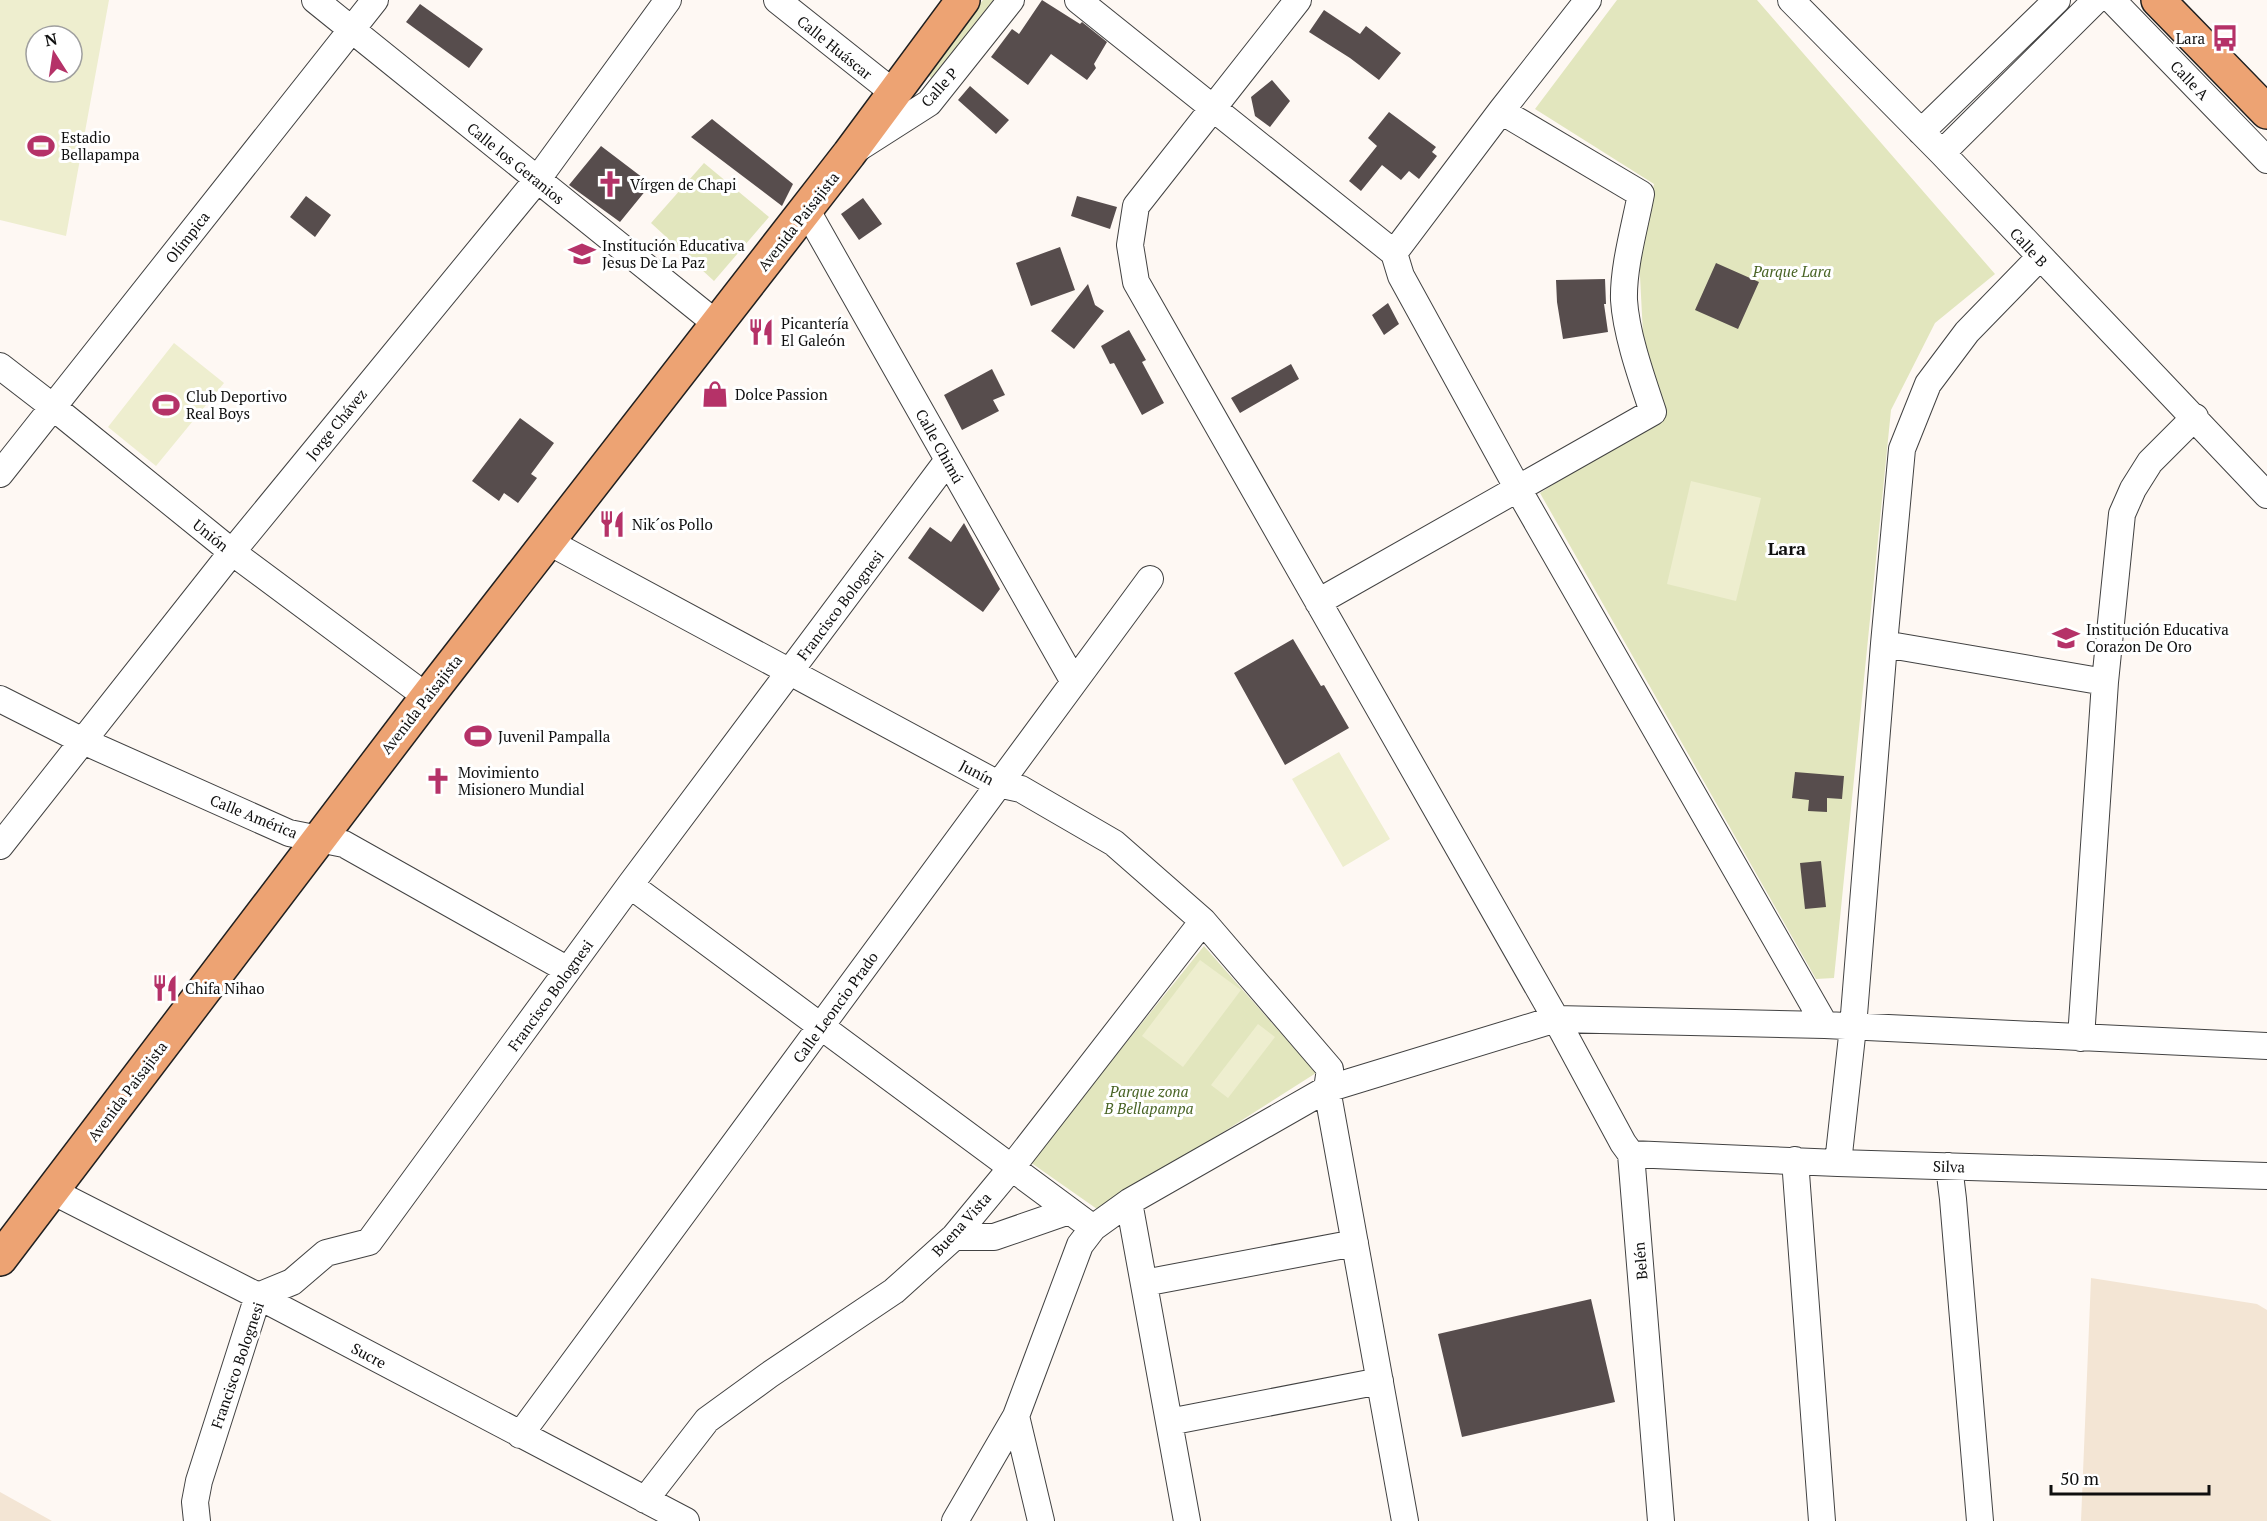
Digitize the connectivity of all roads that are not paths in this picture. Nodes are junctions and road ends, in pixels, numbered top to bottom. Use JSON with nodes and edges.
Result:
{"nodes":[{"id":1,"x":315,"y":0,"type":"edge"},
{"id":2,"x":375,"y":0,"type":"edge"},
{"id":3,"x":668,"y":0,"type":"edge"},
{"id":4,"x":777,"y":0,"type":"edge"},
{"id":5,"x":963,"y":0,"type":"edge"},
{"id":6,"x":1011,"y":0,"type":"edge"},
{"id":7,"x":1078,"y":0,"type":"edge"},
{"id":8,"x":1298,"y":0,"type":"edge"},
{"id":9,"x":1588,"y":0,"type":"edge"},
{"id":10,"x":1791,"y":0,"type":"edge"},
{"id":11,"x":2057,"y":0,"type":"edge"},
{"id":12,"x":2096,"y":0,"type":"edge"},
{"id":13,"x":2112,"y":0,"type":"edge"},
{"id":14,"x":2158,"y":0,"type":"edge"},
{"id":15,"x":351,"y":29,"type":"junction"},
{"id":16,"x":894,"y":93,"type":"junction"},
{"id":17,"x":1212,"y":108,"type":"junction"},
{"id":18,"x":1501,"y":111,"type":"junction"},
{"id":19,"x":2267,"y":112,"type":"edge"},
{"id":20,"x":1921,"y":132,"type":"junction"},
{"id":21,"x":1942,"y":153,"type":"junction"},
{"id":22,"x":849,"y":154,"type":"junction"},
{"id":23,"x":2267,"y":160,"type":"edge"},
{"id":24,"x":537,"y":180,"type":"junction"},
{"id":25,"x":806,"y":209,"type":"junction"},
{"id":26,"x":1394,"y":253,"type":"junction"},
{"id":27,"x":2039,"y":258,"type":"junction"},
{"id":28,"x":718,"y":325,"type":"junction"},
{"id":29,"x":0,"y":366,"type":"edge"},
{"id":30,"x":53,"y":407,"type":"junction"},
{"id":31,"x":2195,"y":417,"type":"junction"},
{"id":32,"x":948,"y":460,"type":"junction"},
{"id":33,"x":0,"y":474,"type":"edge"},
{"id":34,"x":1518,"y":489,"type":"junction"},
{"id":35,"x":2267,"y":495,"type":"edge"},
{"id":36,"x":548,"y":541,"type":"junction"},
{"id":37,"x":231,"y":552,"type":"junction"},
{"id":38,"x":1150,"y":579,"type":"dead end"},
{"id":39,"x":1318,"y":602,"type":"junction"},
{"id":40,"x":1884,"y":644,"type":"junction"},
{"id":41,"x":790,"y":671,"type":"junction"},
{"id":42,"x":1074,"y":682,"type":"junction"},
{"id":43,"x":2105,"y":682,"type":"junction"},
{"id":44,"x":427,"y":697,"type":"junction"},
{"id":45,"x":0,"y":699,"type":"edge"},
{"id":46,"x":83,"y":741,"type":"junction"},
{"id":47,"x":998,"y":784,"type":"junction"},
{"id":48,"x":318,"y":839,"type":"junction"},
{"id":49,"x":0,"y":846,"type":"edge"},
{"id":50,"x":630,"y":885,"type":"junction"},
{"id":51,"x":1203,"y":921,"type":"junction"},
{"id":52,"x":568,"y":970,"type":"junction"},
{"id":53,"x":1556,"y":1019,"type":"junction"},
{"id":54,"x":1825,"y":1025,"type":"junction"},
{"id":55,"x":820,"y":1027,"type":"junction"},
{"id":56,"x":1853,"y":1027,"type":"junction"},
{"id":57,"x":2081,"y":1038,"type":"junction"},
{"id":58,"x":2267,"y":1046,"type":"edge"},
{"id":59,"x":1327,"y":1089,"type":"junction"},
{"id":60,"x":1631,"y":1154,"type":"junction"},
{"id":61,"x":1795,"y":1160,"type":"junction"},
{"id":62,"x":1838,"y":1163,"type":"junction"},
{"id":63,"x":1949,"y":1166,"type":"junction"},
{"id":64,"x":1012,"y":1167,"type":"junction"},
{"id":65,"x":2267,"y":1176,"type":"edge"},
{"id":66,"x":52,"y":1191,"type":"junction"},
{"id":67,"x":1129,"y":1202,"type":"junction"},
{"id":68,"x":1069,"y":1211,"type":"junction"},
{"id":69,"x":1093,"y":1228,"type":"junction"},
{"id":70,"x":954,"y":1237,"type":"junction"},
{"id":71,"x":1355,"y":1243,"type":"junction"},
{"id":72,"x":0,"y":1259,"type":"edge"},
{"id":73,"x":1144,"y":1283,"type":"junction"},
{"id":74,"x":258,"y":1296,"type":"junction"},
{"id":75,"x":1380,"y":1382,"type":"junction"},
{"id":76,"x":1016,"y":1416,"type":"junction"},
{"id":77,"x":1169,"y":1422,"type":"junction"},
{"id":78,"x":520,"y":1435,"type":"junction"},
{"id":79,"x":645,"y":1500,"type":"junction"},
{"id":80,"x":197,"y":1521,"type":"edge"},
{"id":81,"x":686,"y":1521,"type":"edge"},
{"id":82,"x":955,"y":1521,"type":"edge"},
{"id":83,"x":1041,"y":1521,"type":"edge"},
{"id":84,"x":1187,"y":1521,"type":"edge"},
{"id":85,"x":1405,"y":1521,"type":"edge"},
{"id":86,"x":1661,"y":1521,"type":"edge"},
{"id":87,"x":1822,"y":1521,"type":"edge"},
{"id":88,"x":1980,"y":1521,"type":"edge"}],
"edges":[{"from":1,"to":15,"type":"street","name":"Calle los Geranios"},
{"from":2,"to":15,"type":"street","name":"Olímpica"},
{"from":3,"to":24,"type":"street","name":"Jorge Chávez"},
{"from":4,"to":16,"type":"street","name":"Calle Huáscar"},
{"from":5,"to":16,"type":"main road","name":"Avenida Paisajista"},
{"from":6,"to":22,"type":"street","name":"Calle P"},
{"from":7,"to":17,"type":"street"},
{"from":8,"to":17,"type":"street"},
{"from":9,"to":18,"type":"street"},
{"from":10,"to":20,"type":"street","name":"Calle B"},
{"from":11,"to":20,"type":"street"},
{"from":12,"to":21,"type":"street"},
{"from":13,"to":23,"type":"street","name":"Calle A"},
{"from":14,"to":19,"type":"main road"},
{"from":15,"to":24,"type":"street","name":"Calle los Geranios"},
{"from":15,"to":30,"type":"street","name":"Olímpica"},
{"from":16,"to":22,"type":"main road","name":"Avenida Paisajista"},
{"from":17,"to":26,"type":"street"},
{"from":17,"to":39,"type":"street","name":"Belén"},
{"from":18,"to":26,"type":"street"},
{"from":18,"to":34,"type":"street"},
{"from":20,"to":21,"type":"street","name":"Calle B"},
{"from":21,"to":27,"type":"street","name":"Calle B"},
{"from":22,"to":25,"type":"main road","name":"Avenida Paisajista"},
{"from":24,"to":28,"type":"street","name":"Calle los Geranios"},
{"from":24,"to":37,"type":"street","name":"Jorge Chávez"},
{"from":25,"to":28,"type":"main road","name":"Avenida Paisajista"},
{"from":25,"to":32,"type":"street","name":"Calle Chimú"},
{"from":26,"to":34,"type":"street"},
{"from":27,"to":31,"type":"street","name":"Calle B"},
{"from":27,"to":40,"type":"street"},
{"from":28,"to":36,"type":"main road","name":"Avenida Paisajista"},
{"from":29,"to":30,"type":"street","name":"Unión"},
{"from":30,"to":33,"type":"street","name":"Olímpica"},
{"from":30,"to":37,"type":"street","name":"Unión"},
{"from":31,"to":35,"type":"street","name":"Calle B"},
{"from":31,"to":43,"type":"street"},
{"from":32,"to":41,"type":"street","name":"Francisco Bolognesi"},
{"from":32,"to":42,"type":"street","name":"Calle Chimú"},
{"from":34,"to":39,"type":"street"},
{"from":34,"to":54,"type":"street"},
{"from":36,"to":41,"type":"street","name":"Junín"},
{"from":36,"to":44,"type":"main road","name":"Avenida Paisajista"},
{"from":37,"to":44,"type":"street","name":"Unión"},
{"from":37,"to":46,"type":"street","name":"Jorge Chávez"},
{"from":38,"to":42,"type":"street","name":"Calle Leoncio Prado"},
{"from":39,"to":53,"type":"street","name":"Belén"},
{"from":40,"to":43,"type":"street"},
{"from":40,"to":56,"type":"street"},
{"from":41,"to":47,"type":"street","name":"Junín"},
{"from":41,"to":50,"type":"street","name":"Francisco Bolognesi"},
{"from":42,"to":47,"type":"street","name":"Calle Leoncio Prado"},
{"from":43,"to":57,"type":"street"},
{"from":44,"to":48,"type":"main road","name":"Avenida Paisajista"},
{"from":45,"to":46,"type":"street","name":"Calle América"},
{"from":46,"to":48,"type":"street","name":"Calle América"},
{"from":46,"to":49,"type":"street","name":"Jorge Chávez"},
{"from":47,"to":51,"type":"street","name":"Junín"},
{"from":47,"to":55,"type":"street","name":"Calle Leoncio Prado"},
{"from":48,"to":52,"type":"street","name":"Calle América"},
{"from":48,"to":66,"type":"main road","name":"Avenida Paisajista"},
{"from":50,"to":52,"type":"street","name":"Francisco Bolognesi"},
{"from":50,"to":55,"type":"street"},
{"from":51,"to":59,"type":"street","name":"Junín"},
{"from":51,"to":64,"type":"street","name":"Buena Vista"},
{"from":52,"to":74,"type":"street","name":"Francisco Bolognesi"},
{"from":53,"to":54,"type":"street"},
{"from":53,"to":59,"type":"street"},
{"from":53,"to":60,"type":"street","name":"Belén"},
{"from":54,"to":56,"type":"street"},
{"from":55,"to":64,"type":"street"},
{"from":55,"to":78,"type":"street","name":"Calle Leoncio Prado"},
{"from":56,"to":57,"type":"street"},
{"from":56,"to":62,"type":"street"},
{"from":57,"to":58,"type":"street"},
{"from":59,"to":67,"type":"street"},
{"from":59,"to":71,"type":"street","name":"Junín"},
{"from":60,"to":61,"type":"street","name":"Silva"},
{"from":60,"to":86,"type":"street","name":"Belén"},
{"from":61,"to":62,"type":"street","name":"Silva"},
{"from":61,"to":87,"type":"street"},
{"from":62,"to":63,"type":"street","name":"Silva"},
{"from":63,"to":65,"type":"street","name":"Silva"},
{"from":63,"to":88,"type":"street"},
{"from":64,"to":68,"type":"street"},
{"from":64,"to":70,"type":"street","name":"Buena Vista"},
{"from":66,"to":72,"type":"main road","name":"Avenida Paisajista"},
{"from":66,"to":74,"type":"street","name":"Sucre"},
{"from":67,"to":69,"type":"street"},
{"from":67,"to":73,"type":"street"},
{"from":68,"to":69,"type":"street"},
{"from":68,"to":70,"type":"street"},
{"from":69,"to":76,"type":"street"},
{"from":70,"to":79,"type":"street","name":"Buena Vista"},
{"from":71,"to":73,"type":"street"},
{"from":71,"to":75,"type":"street","name":"Junín"},
{"from":73,"to":77,"type":"street"},
{"from":74,"to":78,"type":"street","name":"Sucre"},
{"from":74,"to":80,"type":"street","name":"Francisco Bolognesi"},
{"from":75,"to":77,"type":"street"},
{"from":75,"to":85,"type":"street","name":"Junín"},
{"from":76,"to":82,"type":"street"},
{"from":76,"to":83,"type":"street"},
{"from":77,"to":84,"type":"street"},
{"from":78,"to":79,"type":"street","name":"Sucre"},
{"from":79,"to":81,"type":"street","name":"Sucre"}]}
